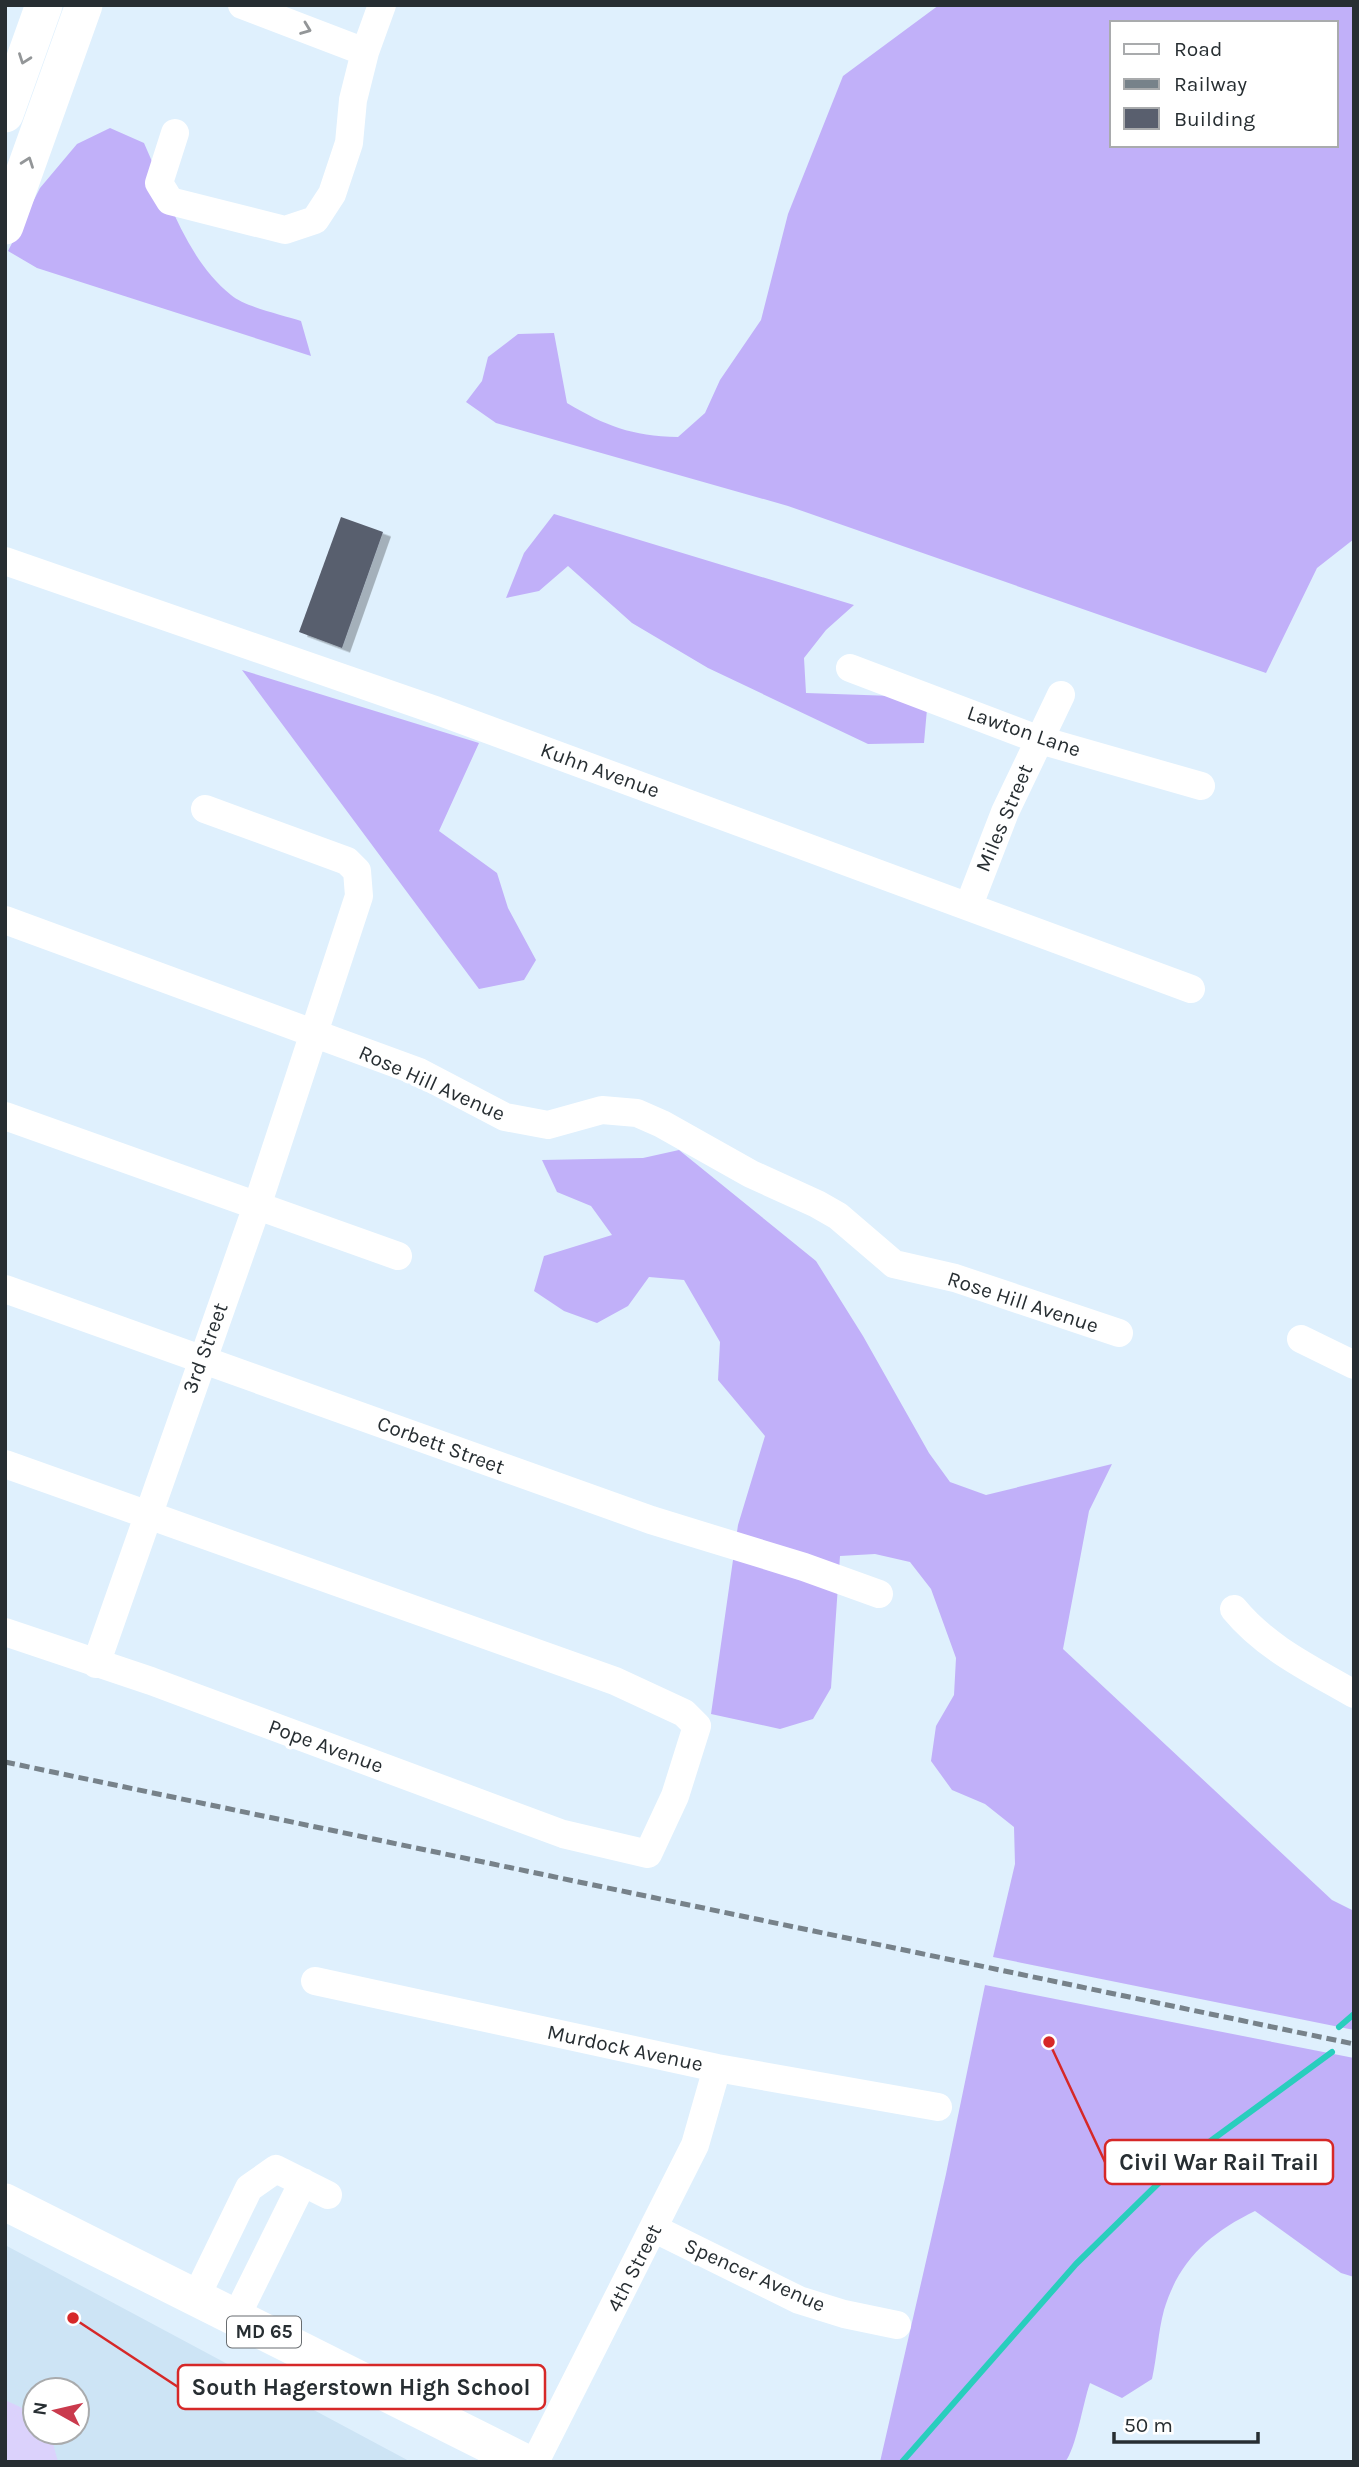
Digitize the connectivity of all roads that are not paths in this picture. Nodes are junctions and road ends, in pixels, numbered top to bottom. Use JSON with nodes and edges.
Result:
{"nodes":[{"id":1,"x":44,"y":5,"type":"edge"},
{"id":2,"x":84,"y":5,"type":"edge"},
{"id":3,"x":242,"y":5,"type":"edge"},
{"id":4,"x":382,"y":5,"type":"edge"},
{"id":5,"x":365,"y":51,"type":"junction"},
{"id":6,"x":5,"y":114,"type":"edge"},
{"id":7,"x":175,"y":134,"type":"dead end"},
{"id":8,"x":5,"y":226,"type":"edge"},
{"id":9,"x":5,"y":561,"type":"edge"},
{"id":10,"x":850,"y":668,"type":"dead end"},
{"id":11,"x":1061,"y":695,"type":"dead end"},
{"id":12,"x":1040,"y":740,"type":"junction"},
{"id":13,"x":1201,"y":786,"type":"dead end"},
{"id":14,"x":205,"y":809,"type":"dead end"},
{"id":15,"x":969,"y":905,"type":"junction"},
{"id":16,"x":5,"y":920,"type":"edge"},
{"id":17,"x":1191,"y":989,"type":"dead end"},
{"id":18,"x":314,"y":1032,"type":"junction"},
{"id":19,"x":5,"y":1116,"type":"edge"},
{"id":20,"x":257,"y":1206,"type":"junction"},
{"id":21,"x":398,"y":1256,"type":"dead end"},
{"id":22,"x":5,"y":1289,"type":"edge"},
{"id":23,"x":1119,"y":1333,"type":"dead end"},
{"id":24,"x":1301,"y":1339,"type":"dead end"},
{"id":25,"x":201,"y":1359,"type":"junction"},
{"id":26,"x":1354,"y":1365,"type":"edge"},
{"id":27,"x":5,"y":1464,"type":"edge"},
{"id":28,"x":147,"y":1514,"type":"junction"},
{"id":29,"x":879,"y":1594,"type":"dead end"},
{"id":30,"x":1234,"y":1609,"type":"dead end"},
{"id":31,"x":5,"y":1632,"type":"edge"},
{"id":32,"x":96,"y":1664,"type":"junction"},
{"id":33,"x":1354,"y":1694,"type":"edge"},
{"id":34,"x":315,"y":1981,"type":"dead end"},
{"id":35,"x":717,"y":2068,"type":"junction"},
{"id":36,"x":938,"y":2107,"type":"dead end"},
{"id":37,"x":303,"y":2182,"type":"junction"},
{"id":38,"x":328,"y":2195,"type":"dead end"},
{"id":39,"x":5,"y":2202,"type":"edge"},
{"id":40,"x":655,"y":2229,"type":"junction"},
{"id":41,"x":196,"y":2297,"type":"junction"},
{"id":42,"x":236,"y":2317,"type":"junction"},
{"id":43,"x":897,"y":2325,"type":"dead end"},
{"id":44,"x":524,"y":2462,"type":"edge"},
{"id":45,"x":535,"y":2462,"type":"edge"}],
"edges":[{"from":1,"to":6,"type":"main road","one_way":true},
{"from":8,"to":2,"type":"main road","one_way":true},
{"from":3,"to":5,"type":"street","one_way":true},
{"from":4,"to":5,"type":"street"},
{"from":5,"to":7,"type":"street"},
{"from":9,"to":15,"type":"street","name":"Kuhn Avenue"},
{"from":10,"to":12,"type":"street","name":"Lawton Lane"},
{"from":11,"to":12,"type":"street","name":"Miles Street"},
{"from":12,"to":13,"type":"street","name":"Lawton Lane"},
{"from":12,"to":15,"type":"street","name":"Miles Street"},
{"from":14,"to":18,"type":"street","name":"3rd Street"},
{"from":15,"to":17,"type":"street","name":"Kuhn Avenue"},
{"from":16,"to":18,"type":"street","name":"Rose Hill Avenue"},
{"from":18,"to":20,"type":"street","name":"3rd Street"},
{"from":18,"to":23,"type":"street","name":"Rose Hill Avenue"},
{"from":19,"to":20,"type":"street"},
{"from":20,"to":21,"type":"street"},
{"from":20,"to":25,"type":"street","name":"3rd Street"},
{"from":22,"to":25,"type":"street","name":"Corbett Street"},
{"from":24,"to":26,"type":"street"},
{"from":25,"to":28,"type":"street","name":"3rd Street"},
{"from":25,"to":29,"type":"street","name":"Corbett Street"},
{"from":27,"to":28,"type":"street"},
{"from":28,"to":32,"type":"street","name":"3rd Street"},
{"from":28,"to":32,"type":"street","name":"Pope Avenue"},
{"from":30,"to":33,"type":"street"},
{"from":31,"to":32,"type":"street","name":"Pope Avenue"},
{"from":34,"to":35,"type":"street","name":"Murdock Avenue"},
{"from":35,"to":36,"type":"street","name":"Murdock Avenue"},
{"from":35,"to":40,"type":"street","name":"4th Street"},
{"from":37,"to":38,"type":"street"},
{"from":37,"to":41,"type":"street"},
{"from":37,"to":42,"type":"street"},
{"from":39,"to":41,"type":"main road","number":"MD 65"},
{"from":40,"to":43,"type":"street","name":"Spencer Avenue"},
{"from":40,"to":45,"type":"street","name":"4th Street"},
{"from":41,"to":42,"type":"main road","number":"MD 65"},
{"from":42,"to":44,"type":"main road","number":"MD 65"}]}
